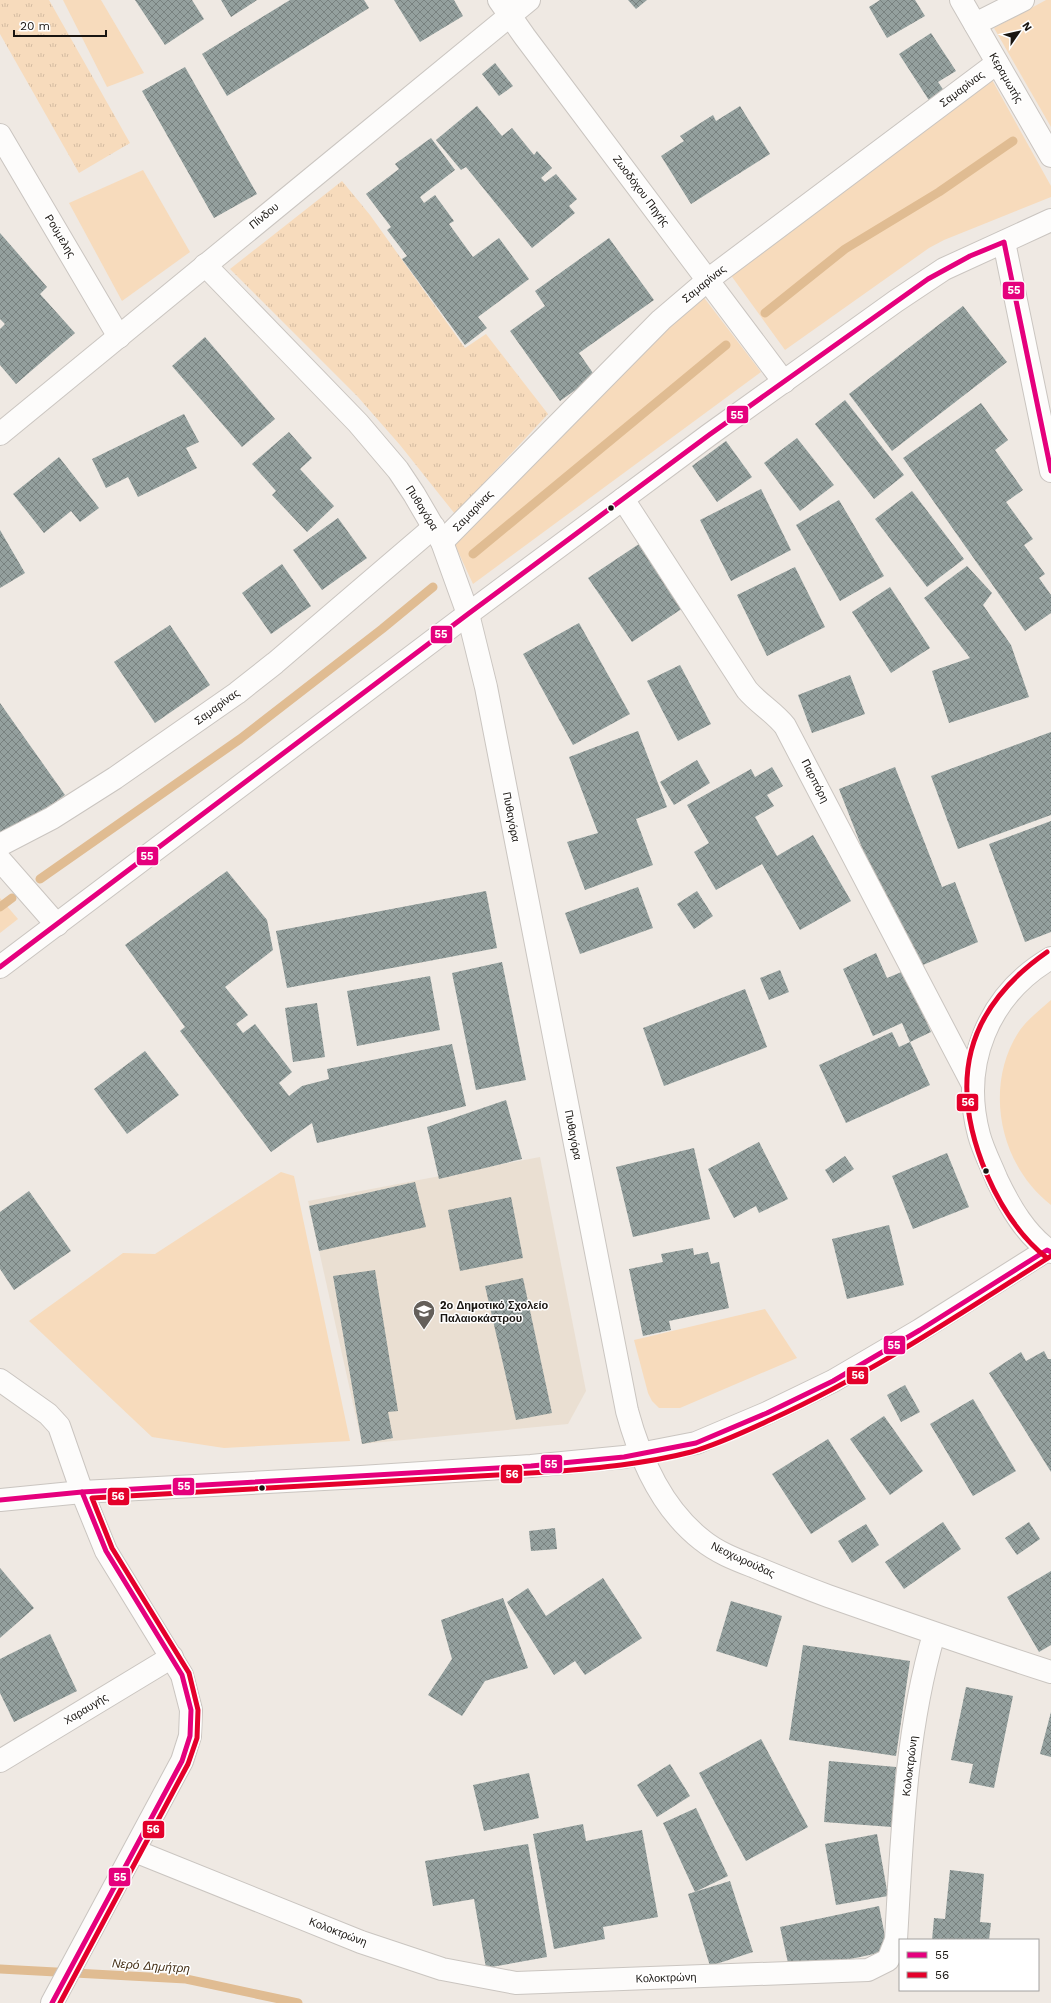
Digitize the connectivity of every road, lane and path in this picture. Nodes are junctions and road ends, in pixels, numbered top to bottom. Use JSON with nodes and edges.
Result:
{"nodes":[{"id":1,"x":529,"y":0,"type":"edge"},
{"id":2,"x":961,"y":0,"type":"edge"},
{"id":3,"x":1023,"y":0,"type":"edge"},
{"id":4,"x":504,"y":8,"type":"edge"},
{"id":5,"x":975,"y":24,"type":"junction"},
{"id":6,"x":997,"y":63,"type":"junction"},
{"id":7,"x":0,"y":135,"type":"edge"},
{"id":8,"x":1051,"y":156,"type":"edge"},
{"id":9,"x":1051,"y":220,"type":"edge"},
{"id":10,"x":1004,"y":242,"type":"junction"},
{"id":11,"x":205,"y":265,"type":"junction"},
{"id":12,"x":708,"y":279,"type":"junction"},
{"id":13,"x":119,"y":336,"type":"junction"},
{"id":14,"x":784,"y":382,"type":"junction"},
{"id":15,"x":0,"y":434,"type":"edge"},
{"id":16,"x":1051,"y":471,"type":"edge"},
{"id":17,"x":623,"y":499,"type":"junction"},
{"id":18,"x":438,"y":534,"type":"junction"},
{"id":19,"x":468,"y":614,"type":"junction"},
{"id":20,"x":0,"y":846,"type":"edge"},
{"id":21,"x":0,"y":860,"type":"edge"},
{"id":22,"x":57,"y":925,"type":"junction"},
{"id":23,"x":1051,"y":958,"type":"edge"},
{"id":24,"x":0,"y":967,"type":"edge"},
{"id":25,"x":973,"y":1085,"type":"junction"},
{"id":26,"x":1049,"y":1251,"type":"edge"},
{"id":27,"x":0,"y":1380,"type":"edge"},
{"id":28,"x":642,"y":1454,"type":"junction"},
{"id":29,"x":82,"y":1492,"type":"junction"},
{"id":30,"x":0,"y":1500,"type":"edge"},
{"id":31,"x":934,"y":1634,"type":"junction"},
{"id":32,"x":172,"y":1657,"type":"junction"},
{"id":33,"x":1051,"y":1672,"type":"edge"},
{"id":34,"x":0,"y":1761,"type":"edge"},
{"id":35,"x":135,"y":1851,"type":"junction"},
{"id":36,"x":52,"y":2003,"type":"edge"}],
"edges":[{"from":1,"to":4,"type":"street","name":"Πίνδου"},
{"from":2,"to":5,"type":"street","name":"Κεραμωτής"},
{"from":3,"to":5,"type":"street"},
{"from":4,"to":11,"type":"street","name":"Πίνδου"},
{"from":4,"to":12,"type":"street","name":"Ζωοδόχου Πηγής"},
{"from":5,"to":6,"type":"street","name":"Κεραμωτής"},
{"from":6,"to":8,"type":"street","name":"Κεραμωτής"},
{"from":6,"to":12,"type":"street","name":"Σαμαρίνας"},
{"from":7,"to":13,"type":"street","name":"Ρούμελης"},
{"from":9,"to":10,"type":"street"},
{"from":10,"to":14,"type":"street"},
{"from":10,"to":16,"type":"street"},
{"from":11,"to":13,"type":"street","name":"Πίνδου"},
{"from":11,"to":18,"type":"street","name":"Πυθαγόρα"},
{"from":12,"to":14,"type":"street","name":"Ζωοδόχου Πηγής"},
{"from":12,"to":18,"type":"street","name":"Σαμαρίνας"},
{"from":13,"to":15,"type":"street","name":"Πίνδου"},
{"from":14,"to":17,"type":"street"},
{"from":17,"to":19,"type":"street"},
{"from":17,"to":25,"type":"street","name":"Παρπόρη"},
{"from":18,"to":19,"type":"street","name":"Πυθαγόρα"},
{"from":18,"to":20,"type":"street","name":"Σαμαρίνας"},
{"from":19,"to":22,"type":"street"},
{"from":19,"to":28,"type":"street","name":"Πυθαγόρα"},
{"from":21,"to":22,"type":"street"},
{"from":22,"to":24,"type":"street"},
{"from":23,"to":25,"type":"street"},
{"from":25,"to":26,"type":"street"},
{"from":26,"to":28,"type":"street"},
{"from":27,"to":29,"type":"street"},
{"from":28,"to":29,"type":"street"},
{"from":28,"to":31,"type":"street","name":"Νεοχωρούδας"},
{"from":29,"to":30,"type":"street"},
{"from":29,"to":32,"type":"street"},
{"from":31,"to":33,"type":"street","name":"Νεοχωρούδας"},
{"from":31,"to":35,"type":"street","name":"Κολοκτρώνη"},
{"from":32,"to":34,"type":"street","name":"Χαραυγής"},
{"from":32,"to":35,"type":"street"},
{"from":35,"to":36,"type":"street"}]}
